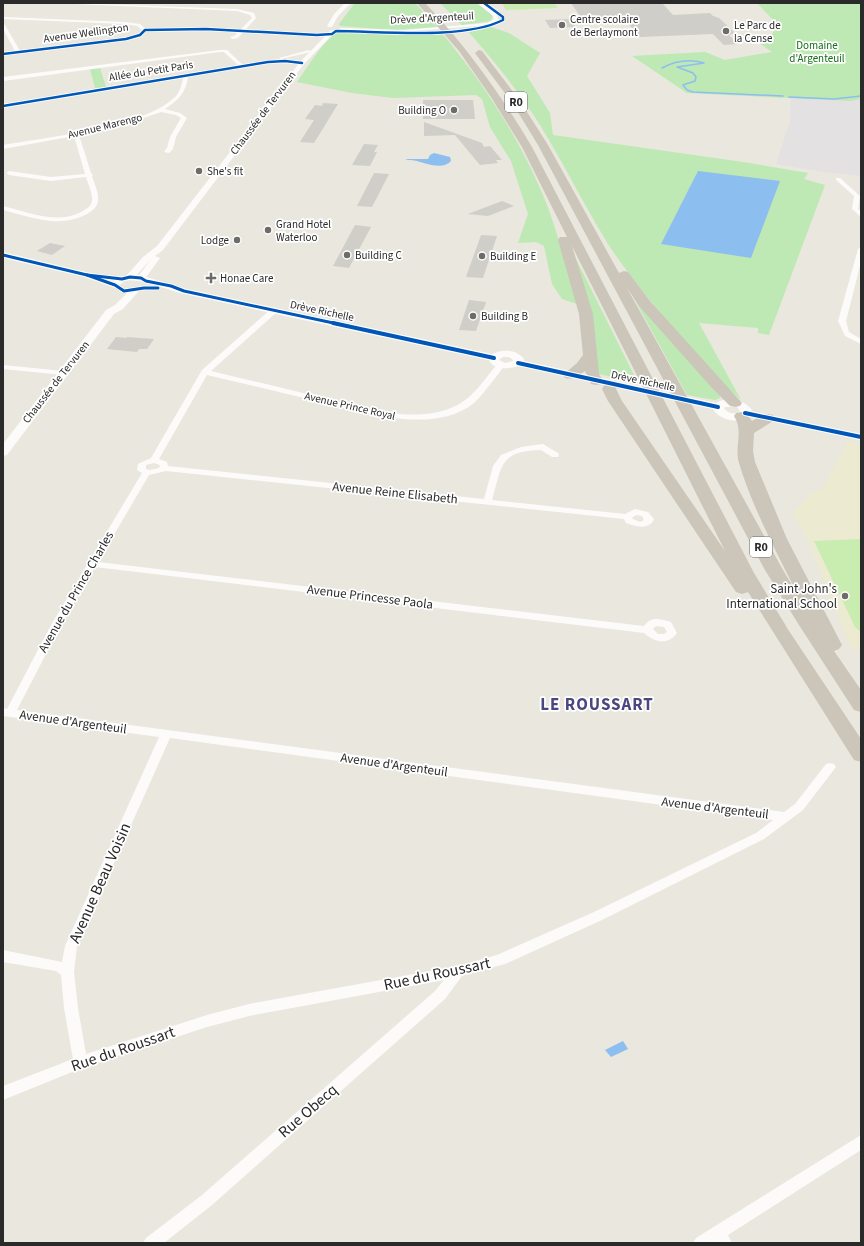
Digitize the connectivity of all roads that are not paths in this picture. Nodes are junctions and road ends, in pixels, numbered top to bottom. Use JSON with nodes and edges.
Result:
{"nodes":[{"id":1,"x":74,"y":3,"type":"edge"},
{"id":2,"x":348,"y":3,"type":"edge"},
{"id":3,"x":421,"y":3,"type":"edge"},
{"id":4,"x":479,"y":3,"type":"edge"},
{"id":5,"x":448,"y":17,"type":"dead end"},
{"id":6,"x":3,"y":18,"type":"edge"},
{"id":7,"x":3,"y":25,"type":"edge"},
{"id":8,"x":333,"y":28,"type":"junction"},
{"id":9,"x":145,"y":30,"type":"junction"},
{"id":10,"x":243,"y":30,"type":"junction"},
{"id":11,"x":232,"y":38,"type":"dead end"},
{"id":12,"x":18,"y":52,"type":"junction"},
{"id":13,"x":3,"y":54,"type":"edge"},
{"id":14,"x":289,"y":56,"type":"junction"},
{"id":15,"x":306,"y":57,"type":"junction"},
{"id":16,"x":268,"y":62,"type":"junction"},
{"id":17,"x":242,"y":66,"type":"junction"},
{"id":18,"x":186,"y":75,"type":"junction"},
{"id":19,"x":3,"y":79,"type":"edge"},
{"id":20,"x":3,"y":106,"type":"edge"},
{"id":21,"x":161,"y":110,"type":"junction"},
{"id":22,"x":76,"y":134,"type":"junction"},
{"id":23,"x":3,"y":147,"type":"edge"},
{"id":24,"x":167,"y":152,"type":"dead end"},
{"id":25,"x":9,"y":173,"type":"dead end"},
{"id":26,"x":90,"y":175,"type":"junction"},
{"id":27,"x":838,"y":179,"type":"dead end"},
{"id":28,"x":3,"y":208,"type":"edge"},
{"id":29,"x":861,"y":215,"type":"edge"},
{"id":30,"x":563,"y":218,"type":"junction"},
{"id":31,"x":160,"y":248,"type":"junction"},
{"id":32,"x":599,"y":249,"type":"junction"},
{"id":33,"x":861,"y":249,"type":"edge"},
{"id":34,"x":3,"y":255,"type":"edge"},
{"id":35,"x":121,"y":282,"type":"junction"},
{"id":36,"x":141,"y":284,"type":"junction"},
{"id":37,"x":274,"y":311,"type":"junction"},
{"id":38,"x":110,"y":312,"type":"junction"},
{"id":39,"x":861,"y":342,"type":"edge"},
{"id":40,"x":590,"y":355,"type":"junction"},
{"id":41,"x":498,"y":362,"type":"junction"},
{"id":42,"x":3,"y":367,"type":"edge"},
{"id":43,"x":205,"y":372,"type":"junction"},
{"id":44,"x":63,"y":373,"type":"junction"},
{"id":45,"x":570,"y":375,"type":"junction"},
{"id":46,"x":596,"y":381,"type":"junction"},
{"id":47,"x":612,"y":384,"type":"junction"},
{"id":48,"x":742,"y":416,"type":"junction"},
{"id":49,"x":768,"y":418,"type":"joint"},
{"id":50,"x":861,"y":437,"type":"edge"},
{"id":51,"x":3,"y":452,"type":"edge"},
{"id":52,"x":555,"y":455,"type":"dead end"},
{"id":53,"x":154,"y":460,"type":"junction"},
{"id":54,"x":163,"y":468,"type":"junction"},
{"id":55,"x":146,"y":473,"type":"junction"},
{"id":56,"x":487,"y":503,"type":"junction"},
{"id":57,"x":627,"y":517,"type":"dead end"},
{"id":58,"x":92,"y":564,"type":"junction"},
{"id":59,"x":647,"y":630,"type":"dead end"},
{"id":60,"x":782,"y":634,"type":"junction"},
{"id":61,"x":842,"y":678,"type":"junction"},
{"id":62,"x":861,"y":706,"type":"edge"},
{"id":63,"x":7,"y":712,"type":"edge"},
{"id":64,"x":166,"y":734,"type":"junction"},
{"id":65,"x":861,"y":755,"type":"edge"},
{"id":66,"x":830,"y":767,"type":"dead end"},
{"id":67,"x":786,"y":817,"type":"junction"},
{"id":68,"x":3,"y":956,"type":"edge"},
{"id":69,"x":67,"y":972,"type":"junction"},
{"id":70,"x":458,"y":972,"type":"junction"},
{"id":71,"x":81,"y":1062,"type":"junction"},
{"id":72,"x":3,"y":1093,"type":"edge"},
{"id":73,"x":861,"y":1142,"type":"edge"},
{"id":74,"x":721,"y":1237,"type":"edge"},
{"id":75,"x":151,"y":1243,"type":"edge"},
{"id":76,"x":701,"y":1243,"type":"edge"}],
"edges":[{"from":1,"to":10,"type":"street"},
{"from":2,"to":8,"type":"street","name":"Chaussée de Tervuren"},
{"from":3,"to":30,"type":"highway","number":"R0"},
{"from":4,"to":8,"type":"street","name":"Drève d'Argenteuil"},
{"from":5,"to":32,"type":"highway","number":"R0"},
{"from":6,"to":9,"type":"street"},
{"from":7,"to":12,"type":"street"},
{"from":8,"to":15,"type":"street","name":"Chaussée de Tervuren"},
{"from":9,"to":10,"type":"street","name":"Avenue Wellington"},
{"from":9,"to":12,"type":"street","name":"Avenue Wellington"},
{"from":10,"to":11,"type":"street"},
{"from":12,"to":13,"type":"street","name":"Avenue Wellington"},
{"from":14,"to":15,"type":"street","name":"Allée du Petit Paris"},
{"from":14,"to":15,"type":"street","name":"Allée du Petit Paris"},
{"from":14,"to":16,"type":"street","name":"Allée du Petit Paris"},
{"from":15,"to":16,"type":"street","name":"Allée du Petit Paris"},
{"from":15,"to":31,"type":"street","name":"Chaussée de Tervuren"},
{"from":16,"to":17,"type":"street","name":"Allée du Petit Paris"},
{"from":17,"to":18,"type":"street","name":"Allée du Petit Paris"},
{"from":17,"to":19,"type":"street"},
{"from":18,"to":20,"type":"street","name":"Allée du Petit Paris"},
{"from":18,"to":21,"type":"street","name":"Avenue Marengo"},
{"from":21,"to":22,"type":"street","name":"Avenue Marengo"},
{"from":21,"to":24,"type":"street"},
{"from":22,"to":23,"type":"street","name":"Avenue Marengo"},
{"from":22,"to":26,"type":"street"},
{"from":25,"to":26,"type":"street"},
{"from":26,"to":28,"type":"street"},
{"from":27,"to":29,"type":"street"},
{"from":30,"to":40,"type":"highway"},
{"from":30,"to":60,"type":"highway","number":"R0"},
{"from":31,"to":35,"type":"street","name":"Chaussée de Tervuren"},
{"from":31,"to":36,"type":"street","name":"Chaussée de Tervuren"},
{"from":32,"to":48,"type":"highway"},
{"from":32,"to":61,"type":"highway","number":"R0"},
{"from":33,"to":39,"type":"street"},
{"from":34,"to":35,"type":"main road"},
{"from":35,"to":36,"type":"main road"},
{"from":35,"to":36,"type":"main road"},
{"from":35,"to":38,"type":"main road","name":"Chaussée de Tervuren"},
{"from":36,"to":37,"type":"main road","name":"Drève Richelle"},
{"from":36,"to":38,"type":"main road","name":"Chaussée de Tervuren"},
{"from":37,"to":41,"type":"main road","name":"Drève Richelle"},
{"from":37,"to":43,"type":"street"},
{"from":38,"to":44,"type":"main road","name":"Chaussée de Tervuren"},
{"from":40,"to":45,"type":"highway"},
{"from":40,"to":46,"type":"highway"},
{"from":41,"to":43,"type":"street","name":"Avenue Prince Royal"},
{"from":41,"to":45,"type":"main road","name":"Drève Richelle"},
{"from":42,"to":44,"type":"street"},
{"from":43,"to":53,"type":"street"},
{"from":44,"to":51,"type":"main road","name":"Chaussée de Tervuren"},
{"from":45,"to":46,"type":"main road","name":"Drève Richelle"},
{"from":46,"to":47,"type":"main road","name":"Drève Richelle"},
{"from":47,"to":48,"type":"main road","name":"Drève Richelle"},
{"from":47,"to":60,"type":"highway"},
{"from":48,"to":49,"type":"highway"},
{"from":48,"to":61,"type":"highway"},
{"from":49,"to":50,"type":"street"},
{"from":52,"to":56,"type":"street"},
{"from":53,"to":54,"type":"street"},
{"from":53,"to":55,"type":"street","name":"Avenue du Prince Charles"},
{"from":54,"to":55,"type":"street"},
{"from":54,"to":56,"type":"street","name":"Avenue Reine Elisabeth"},
{"from":55,"to":58,"type":"street","name":"Avenue du Prince Charles"},
{"from":56,"to":57,"type":"street","name":"Avenue Reine Elisabeth"},
{"from":58,"to":59,"type":"street","name":"Avenue Princesse Paola"},
{"from":58,"to":63,"type":"street","name":"Avenue du Prince Charles"},
{"from":60,"to":65,"type":"highway","number":"R0"},
{"from":61,"to":62,"type":"highway","number":"R0"},
{"from":63,"to":64,"type":"street","name":"Avenue d'Argenteuil"},
{"from":64,"to":67,"type":"street","name":"Avenue d'Argenteuil"},
{"from":64,"to":69,"type":"street","name":"Avenue Beau Voisin"},
{"from":66,"to":67,"type":"street","name":"Rue du Roussart"},
{"from":67,"to":70,"type":"street","name":"Rue du Roussart"},
{"from":68,"to":69,"type":"street"},
{"from":69,"to":71,"type":"street","name":"Avenue Beau Voisin"},
{"from":70,"to":71,"type":"street","name":"Rue du Roussart"},
{"from":70,"to":75,"type":"street","name":"Rue Obecq"},
{"from":71,"to":72,"type":"street","name":"Rue du Roussart"},
{"from":73,"to":74,"type":"street"},
{"from":74,"to":76,"type":"street"}]}
